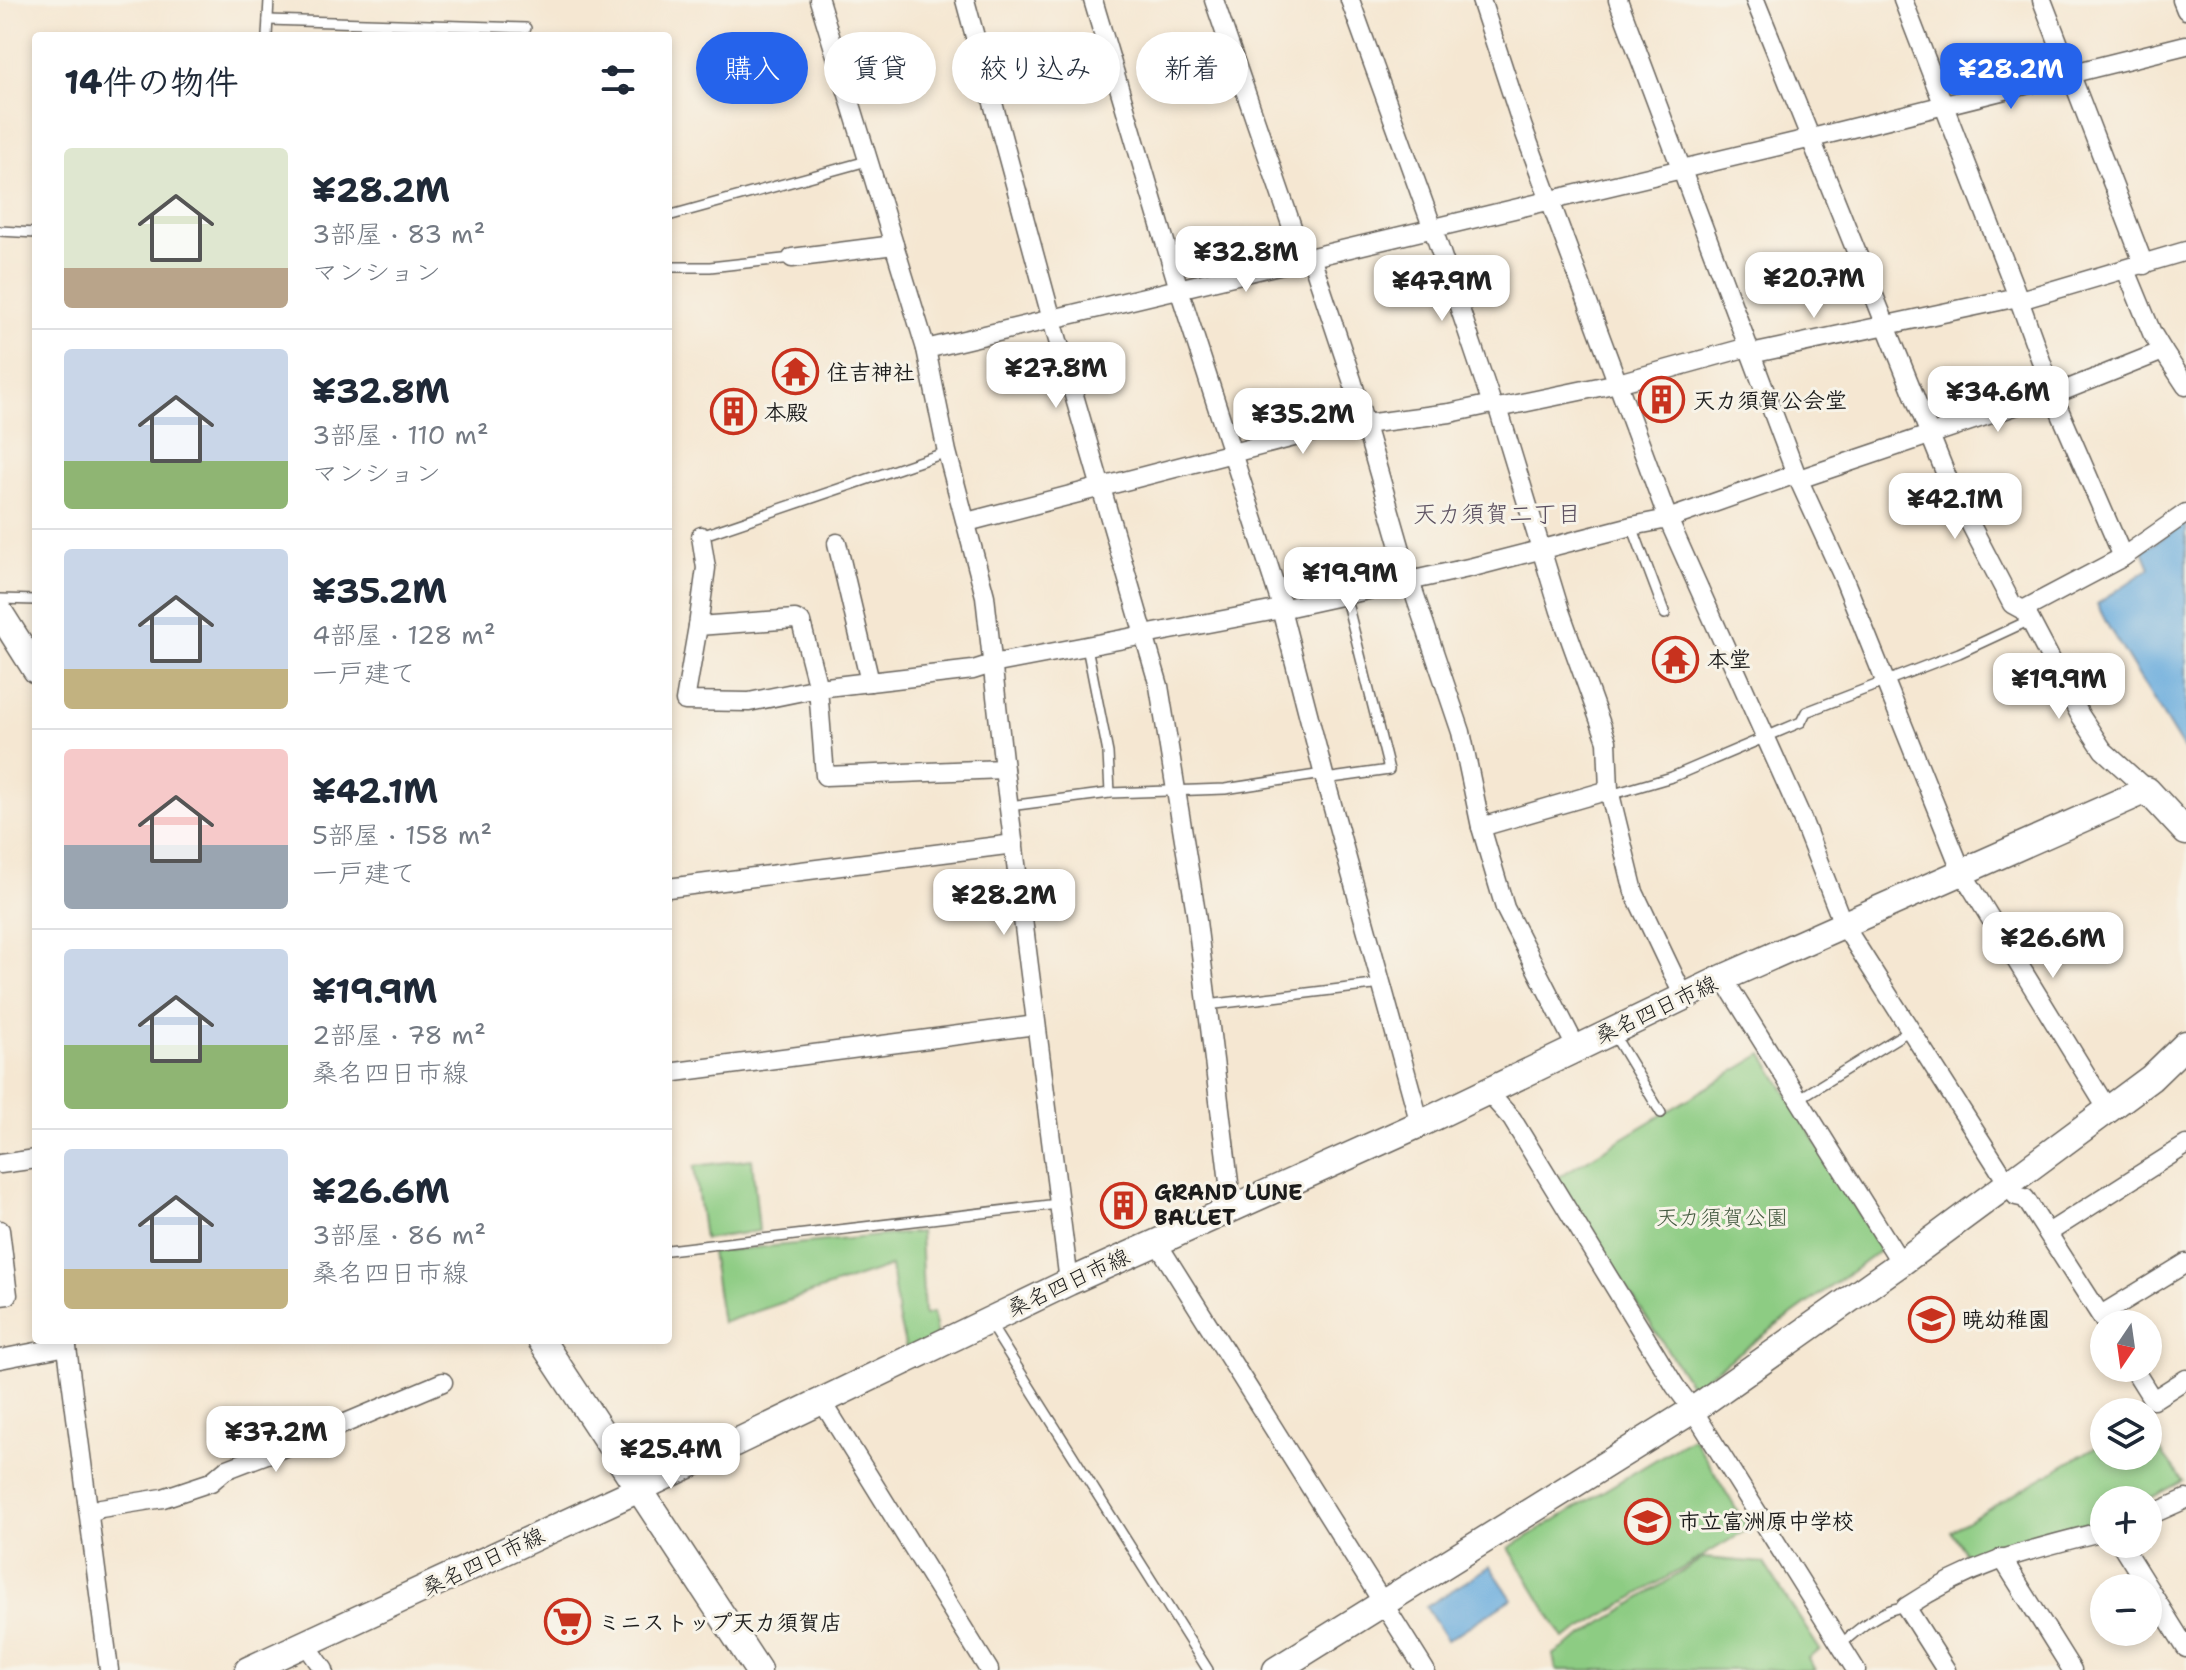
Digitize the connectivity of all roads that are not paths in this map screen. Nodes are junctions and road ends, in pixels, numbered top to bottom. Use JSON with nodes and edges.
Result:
{"nodes":[{"id":1,"x":269,"y":0,"type":"edge"},
{"id":2,"x":819,"y":0,"type":"edge"},
{"id":3,"x":965,"y":0,"type":"edge"},
{"id":4,"x":1093,"y":0,"type":"edge"},
{"id":5,"x":1214,"y":0,"type":"edge"},
{"id":6,"x":1350,"y":0,"type":"edge"},
{"id":7,"x":1481,"y":0,"type":"edge"},
{"id":8,"x":1618,"y":0,"type":"edge"},
{"id":9,"x":1755,"y":0,"type":"edge"},
{"id":10,"x":1903,"y":0,"type":"edge"},
{"id":11,"x":2042,"y":0,"type":"edge"},
{"id":12,"x":2182,"y":0,"type":"edge"},
{"id":13,"x":2186,"y":10,"type":"edge"},
{"id":14,"x":268,"y":20,"type":"junction"},
{"id":15,"x":526,"y":28,"type":"dead end"},
{"id":16,"x":449,"y":31,"type":"edge"},
{"id":17,"x":267,"y":32,"type":"edge"},
{"id":18,"x":2186,"y":45,"type":"edge"},
{"id":19,"x":2069,"y":74,"type":"junction"},
{"id":20,"x":1943,"y":107,"type":"junction"},
{"id":21,"x":1812,"y":138,"type":"junction"},
{"id":22,"x":867,"y":161,"type":"junction"},
{"id":23,"x":1681,"y":168,"type":"junction"},
{"id":24,"x":1551,"y":201,"type":"junction"},
{"id":25,"x":672,"y":215,"type":"edge"},
{"id":26,"x":1433,"y":229,"type":"junction"},
{"id":27,"x":0,"y":231,"type":"edge"},
{"id":28,"x":32,"y":233,"type":"edge"},
{"id":29,"x":894,"y":245,"type":"junction"},
{"id":30,"x":2186,"y":251,"type":"edge"},
{"id":31,"x":792,"y":258,"type":"joint"},
{"id":32,"x":1307,"y":258,"type":"junction"},
{"id":33,"x":672,"y":267,"type":"edge"},
{"id":34,"x":2135,"y":268,"type":"junction"},
{"id":35,"x":1179,"y":289,"type":"junction"},
{"id":36,"x":2019,"y":298,"type":"junction"},
{"id":37,"x":1052,"y":320,"type":"junction"},
{"id":38,"x":1885,"y":327,"type":"junction"},
{"id":39,"x":926,"y":349,"type":"junction"},
{"id":40,"x":1749,"y":350,"type":"junction"},
{"id":41,"x":2163,"y":351,"type":"junction"},
{"id":42,"x":1618,"y":383,"type":"junction"},
{"id":43,"x":2186,"y":386,"type":"edge"},
{"id":44,"x":2053,"y":394,"type":"junction"},
{"id":45,"x":1495,"y":406,"type":"junction"},
{"id":46,"x":1364,"y":422,"type":"junction"},
{"id":47,"x":1930,"y":435,"type":"junction"},
{"id":48,"x":947,"y":452,"type":"junction"},
{"id":49,"x":1233,"y":452,"type":"junction"},
{"id":50,"x":1798,"y":476,"type":"junction"},
{"id":51,"x":1100,"y":488,"type":"junction"},
{"id":52,"x":2186,"y":513,"type":"edge"},
{"id":53,"x":1668,"y":519,"type":"junction"},
{"id":54,"x":967,"y":522,"type":"junction"},
{"id":55,"x":1632,"y":526,"type":"junction"},
{"id":56,"x":701,"y":536,"type":"joint"},
{"id":57,"x":837,"y":543,"type":"dead end"},
{"id":58,"x":1540,"y":549,"type":"junction"},
{"id":59,"x":2123,"y":557,"type":"junction"},
{"id":60,"x":1410,"y":581,"type":"junction"},
{"id":61,"x":1345,"y":595,"type":"junction"},
{"id":62,"x":0,"y":599,"type":"edge"},
{"id":63,"x":32,"y":600,"type":"edge"},
{"id":64,"x":1283,"y":608,"type":"junction"},
{"id":65,"x":0,"y":613,"type":"edge"},
{"id":66,"x":1665,"y":614,"type":"dead end"},
{"id":67,"x":2026,"y":615,"type":"junction"},
{"id":68,"x":698,"y":626,"type":"junction"},
{"id":69,"x":1147,"y":636,"type":"junction"},
{"id":70,"x":1087,"y":647,"type":"junction"},
{"id":71,"x":32,"y":664,"type":"edge"},
{"id":72,"x":992,"y":664,"type":"junction"},
{"id":73,"x":1883,"y":681,"type":"junction"},
{"id":74,"x":870,"y":682,"type":"junction"},
{"id":75,"x":818,"y":688,"type":"junction"},
{"id":76,"x":1765,"y":736,"type":"junction"},
{"id":77,"x":1004,"y":769,"type":"junction"},
{"id":78,"x":1324,"y":776,"type":"junction"},
{"id":79,"x":2147,"y":790,"type":"junction"},
{"id":80,"x":1178,"y":792,"type":"junction"},
{"id":81,"x":1609,"y":792,"type":"junction"},
{"id":82,"x":1110,"y":793,"type":"junction"},
{"id":83,"x":1009,"y":806,"type":"junction"},
{"id":84,"x":1481,"y":827,"type":"junction"},
{"id":85,"x":2186,"y":832,"type":"edge"},
{"id":86,"x":1014,"y":844,"type":"junction"},
{"id":87,"x":1962,"y":872,"type":"junction"},
{"id":88,"x":672,"y":887,"type":"edge"},
{"id":89,"x":1843,"y":924,"type":"junction"},
{"id":90,"x":1723,"y":978,"type":"junction"},
{"id":91,"x":1382,"y":984,"type":"junction"},
{"id":92,"x":1684,"y":997,"type":"junction"},
{"id":93,"x":1207,"y":1005,"type":"junction"},
{"id":94,"x":1036,"y":1025,"type":"junction"},
{"id":95,"x":1612,"y":1030,"type":"junction"},
{"id":96,"x":1910,"y":1030,"type":"junction"},
{"id":97,"x":2186,"y":1044,"type":"edge"},
{"id":98,"x":1576,"y":1047,"type":"junction"},
{"id":99,"x":672,"y":1072,"type":"edge"},
{"id":100,"x":1486,"y":1090,"type":"junction"},
{"id":101,"x":1800,"y":1098,"type":"junction"},
{"id":102,"x":2108,"y":1110,"type":"junction"},
{"id":103,"x":1661,"y":1113,"type":"dead end"},
{"id":104,"x":1420,"y":1124,"type":"junction"},
{"id":105,"x":2186,"y":1145,"type":"edge"},
{"id":106,"x":32,"y":1160,"type":"edge"},
{"id":107,"x":0,"y":1164,"type":"edge"},
{"id":108,"x":2008,"y":1183,"type":"junction"},
{"id":109,"x":1058,"y":1204,"type":"junction"},
{"id":110,"x":1232,"y":1207,"type":"junction"},
{"id":111,"x":0,"y":1230,"type":"edge"},
{"id":112,"x":2048,"y":1233,"type":"junction"},
{"id":113,"x":1156,"y":1241,"type":"junction"},
{"id":114,"x":672,"y":1250,"type":"edge"},
{"id":115,"x":1901,"y":1263,"type":"junction"},
{"id":116,"x":2186,"y":1263,"type":"edge"},
{"id":117,"x":1069,"y":1282,"type":"junction"},
{"id":118,"x":0,"y":1296,"type":"edge"},
{"id":119,"x":2097,"y":1310,"type":"edge"},
{"id":120,"x":2118,"y":1310,"type":"edge"},
{"id":121,"x":988,"y":1320,"type":"junction"},
{"id":122,"x":63,"y":1344,"type":"edge"},
{"id":123,"x":67,"y":1344,"type":"edge"},
{"id":124,"x":544,"y":1344,"type":"edge"},
{"id":125,"x":0,"y":1359,"type":"edge"},
{"id":126,"x":2186,"y":1379,"type":"edge"},
{"id":127,"x":443,"y":1382,"type":"dead end"},
{"id":128,"x":2142,"y":1382,"type":"edge"},
{"id":129,"x":822,"y":1401,"type":"junction"},
{"id":130,"x":1693,"y":1410,"type":"junction"},
{"id":131,"x":639,"y":1489,"type":"junction"},
{"id":132,"x":2186,"y":1499,"type":"edge"},
{"id":133,"x":2162,"y":1510,"type":"edge"},
{"id":134,"x":89,"y":1513,"type":"junction"},
{"id":135,"x":2090,"y":1535,"type":"edge"},
{"id":136,"x":2002,"y":1558,"type":"junction"},
{"id":137,"x":2130,"y":1558,"type":"edge"},
{"id":138,"x":1383,"y":1602,"type":"junction"},
{"id":139,"x":1906,"y":1607,"type":"junction"},
{"id":140,"x":305,"y":1643,"type":"junction"},
{"id":141,"x":1840,"y":1645,"type":"junction"},
{"id":142,"x":2186,"y":1648,"type":"edge"},
{"id":143,"x":109,"y":1670,"type":"edge"},
{"id":144,"x":248,"y":1670,"type":"edge"},
{"id":145,"x":324,"y":1670,"type":"edge"},
{"id":146,"x":758,"y":1670,"type":"edge"},
{"id":147,"x":989,"y":1670,"type":"edge"},
{"id":148,"x":1208,"y":1670,"type":"edge"},
{"id":149,"x":1276,"y":1670,"type":"edge"},
{"id":150,"x":1425,"y":1670,"type":"edge"},
{"id":151,"x":1856,"y":1670,"type":"edge"},
{"id":152,"x":1946,"y":1670,"type":"edge"},
{"id":153,"x":2072,"y":1670,"type":"edge"}],
"edges":[{"from":1,"to":14,"type":"lane"},
{"from":2,"to":22,"type":"street"},
{"from":3,"to":37,"type":"street"},
{"from":4,"to":35,"type":"street"},
{"from":5,"to":32,"type":"street"},
{"from":6,"to":26,"type":"street"},
{"from":7,"to":24,"type":"street"},
{"from":8,"to":23,"type":"street"},
{"from":9,"to":21,"type":"street"},
{"from":10,"to":20,"type":"street"},
{"from":11,"to":19,"type":"street"},
{"from":12,"to":13,"type":"street"},
{"from":14,"to":16,"type":"lane"},
{"from":14,"to":17,"type":"lane"},
{"from":15,"to":16,"type":"lane"},
{"from":18,"to":19,"type":"street"},
{"from":19,"to":20,"type":"street"},
{"from":19,"to":34,"type":"street"},
{"from":20,"to":21,"type":"street"},
{"from":20,"to":36,"type":"street"},
{"from":21,"to":23,"type":"street"},
{"from":21,"to":38,"type":"street"},
{"from":22,"to":25,"type":"lane"},
{"from":22,"to":29,"type":"street"},
{"from":23,"to":24,"type":"street"},
{"from":23,"to":40,"type":"street"},
{"from":24,"to":26,"type":"street"},
{"from":24,"to":42,"type":"street"},
{"from":26,"to":32,"type":"street"},
{"from":26,"to":45,"type":"street"},
{"from":27,"to":28,"type":"lane"},
{"from":29,"to":31,"type":"street"},
{"from":29,"to":39,"type":"street"},
{"from":30,"to":34,"type":"street"},
{"from":31,"to":33,"type":"lane"},
{"from":32,"to":35,"type":"street"},
{"from":32,"to":46,"type":"street"},
{"from":34,"to":36,"type":"street"},
{"from":34,"to":41,"type":"street"},
{"from":35,"to":37,"type":"street"},
{"from":35,"to":49,"type":"street"},
{"from":36,"to":38,"type":"street"},
{"from":36,"to":44,"type":"street"},
{"from":37,"to":39,"type":"street"},
{"from":37,"to":51,"type":"street"},
{"from":38,"to":40,"type":"street"},
{"from":38,"to":47,"type":"street"},
{"from":39,"to":48,"type":"street"},
{"from":40,"to":42,"type":"street"},
{"from":40,"to":50,"type":"street"},
{"from":41,"to":43,"type":"street"},
{"from":41,"to":44,"type":"street"},
{"from":42,"to":45,"type":"street"},
{"from":42,"to":53,"type":"street"},
{"from":44,"to":47,"type":"street"},
{"from":44,"to":59,"type":"street"},
{"from":45,"to":46,"type":"street"},
{"from":45,"to":58,"type":"street"},
{"from":46,"to":49,"type":"street"},
{"from":46,"to":60,"type":"street"},
{"from":47,"to":50,"type":"street"},
{"from":47,"to":67,"type":"street"},
{"from":48,"to":54,"type":"street"},
{"from":48,"to":56,"type":"lane"},
{"from":49,"to":51,"type":"street"},
{"from":49,"to":64,"type":"street"},
{"from":50,"to":53,"type":"street"},
{"from":50,"to":73,"type":"street"},
{"from":51,"to":54,"type":"street"},
{"from":51,"to":69,"type":"street"},
{"from":52,"to":59,"type":"street"},
{"from":53,"to":55,"type":"street"},
{"from":53,"to":76,"type":"street"},
{"from":54,"to":72,"type":"street"},
{"from":55,"to":58,"type":"street"},
{"from":55,"to":66,"type":"lane"},
{"from":56,"to":68,"type":"street"},
{"from":57,"to":74,"type":"street"},
{"from":58,"to":60,"type":"street"},
{"from":58,"to":81,"type":"street"},
{"from":59,"to":67,"type":"street"},
{"from":60,"to":61,"type":"street"},
{"from":60,"to":84,"type":"street"},
{"from":61,"to":64,"type":"street"},
{"from":61,"to":78,"type":"lane"},
{"from":62,"to":63,"type":"lane"},
{"from":64,"to":69,"type":"street"},
{"from":64,"to":78,"type":"street"},
{"from":65,"to":71,"type":"main road"},
{"from":67,"to":73,"type":"lane"},
{"from":67,"to":79,"type":"street"},
{"from":68,"to":75,"type":"street"},
{"from":68,"to":75,"type":"street"},
{"from":69,"to":70,"type":"street"},
{"from":69,"to":80,"type":"street"},
{"from":70,"to":72,"type":"street"},
{"from":70,"to":82,"type":"lane"},
{"from":72,"to":74,"type":"street"},
{"from":72,"to":77,"type":"street"},
{"from":73,"to":76,"type":"lane"},
{"from":73,"to":87,"type":"street"},
{"from":74,"to":75,"type":"street"},
{"from":75,"to":77,"type":"street"},
{"from":76,"to":81,"type":"lane"},
{"from":76,"to":89,"type":"street"},
{"from":77,"to":83,"type":"street"},
{"from":78,"to":80,"type":"lane"},
{"from":78,"to":91,"type":"street"},
{"from":79,"to":85,"type":"main road"},
{"from":79,"to":87,"type":"main road","name":"桑名四日市線"},
{"from":80,"to":82,"type":"lane"},
{"from":80,"to":93,"type":"street"},
{"from":81,"to":84,"type":"street"},
{"from":81,"to":92,"type":"street"},
{"from":82,"to":83,"type":"lane"},
{"from":83,"to":86,"type":"street"},
{"from":84,"to":98,"type":"street"},
{"from":86,"to":88,"type":"street"},
{"from":86,"to":94,"type":"street"},
{"from":87,"to":89,"type":"main road","name":"桑名四日市線"},
{"from":87,"to":102,"type":"street"},
{"from":89,"to":90,"type":"main road","name":"桑名四日市線"},
{"from":89,"to":96,"type":"street"},
{"from":90,"to":92,"type":"main road","name":"桑名四日市線"},
{"from":90,"to":101,"type":"street"},
{"from":91,"to":93,"type":"lane"},
{"from":91,"to":104,"type":"street"},
{"from":92,"to":95,"type":"main road","name":"桑名四日市線"},
{"from":93,"to":110,"type":"street"},
{"from":94,"to":99,"type":"street"},
{"from":94,"to":109,"type":"street"},
{"from":95,"to":98,"type":"main road","name":"桑名四日市線"},
{"from":95,"to":103,"type":"lane"},
{"from":96,"to":101,"type":"lane"},
{"from":96,"to":108,"type":"street"},
{"from":97,"to":102,"type":"main road"},
{"from":98,"to":100,"type":"main road","name":"桑名四日市線"},
{"from":100,"to":104,"type":"main road","name":"桑名四日市線"},
{"from":100,"to":130,"type":"street"},
{"from":101,"to":115,"type":"street"},
{"from":102,"to":108,"type":"main road"},
{"from":104,"to":110,"type":"main road","name":"桑名四日市線"},
{"from":105,"to":112,"type":"street"},
{"from":106,"to":107,"type":"street"},
{"from":108,"to":112,"type":"street"},
{"from":108,"to":115,"type":"main road"},
{"from":109,"to":114,"type":"lane"},
{"from":109,"to":117,"type":"street"},
{"from":110,"to":113,"type":"main road","name":"桑名四日市線"},
{"from":111,"to":118,"type":"street"},
{"from":112,"to":119,"type":"street"},
{"from":113,"to":117,"type":"main road","name":"桑名四日市線"},
{"from":113,"to":138,"type":"street"},
{"from":115,"to":130,"type":"main road"},
{"from":116,"to":120,"type":"street"},
{"from":117,"to":121,"type":"main road","name":"桑名四日市線"},
{"from":121,"to":129,"type":"main road","name":"桑名四日市線"},
{"from":121,"to":148,"type":"lane"},
{"from":122,"to":125,"type":"street"},
{"from":123,"to":134,"type":"street"},
{"from":124,"to":131,"type":"main road"},
{"from":126,"to":128,"type":"street"},
{"from":127,"to":134,"type":"street"},
{"from":129,"to":131,"type":"main road","name":"桑名四日市線"},
{"from":129,"to":147,"type":"street"},
{"from":130,"to":138,"type":"main road"},
{"from":130,"to":141,"type":"street"},
{"from":131,"to":140,"type":"main road","name":"桑名四日市線"},
{"from":131,"to":146,"type":"main road"},
{"from":132,"to":133,"type":"street"},
{"from":134,"to":143,"type":"street"},
{"from":135,"to":136,"type":"street"},
{"from":136,"to":139,"type":"street"},
{"from":136,"to":153,"type":"street"},
{"from":137,"to":142,"type":"street"},
{"from":138,"to":149,"type":"main road"},
{"from":138,"to":150,"type":"street"},
{"from":139,"to":141,"type":"lane"},
{"from":139,"to":152,"type":"street"},
{"from":140,"to":144,"type":"main road","name":"桑名四日市線"},
{"from":140,"to":145,"type":"street"},
{"from":141,"to":151,"type":"street"}]}
